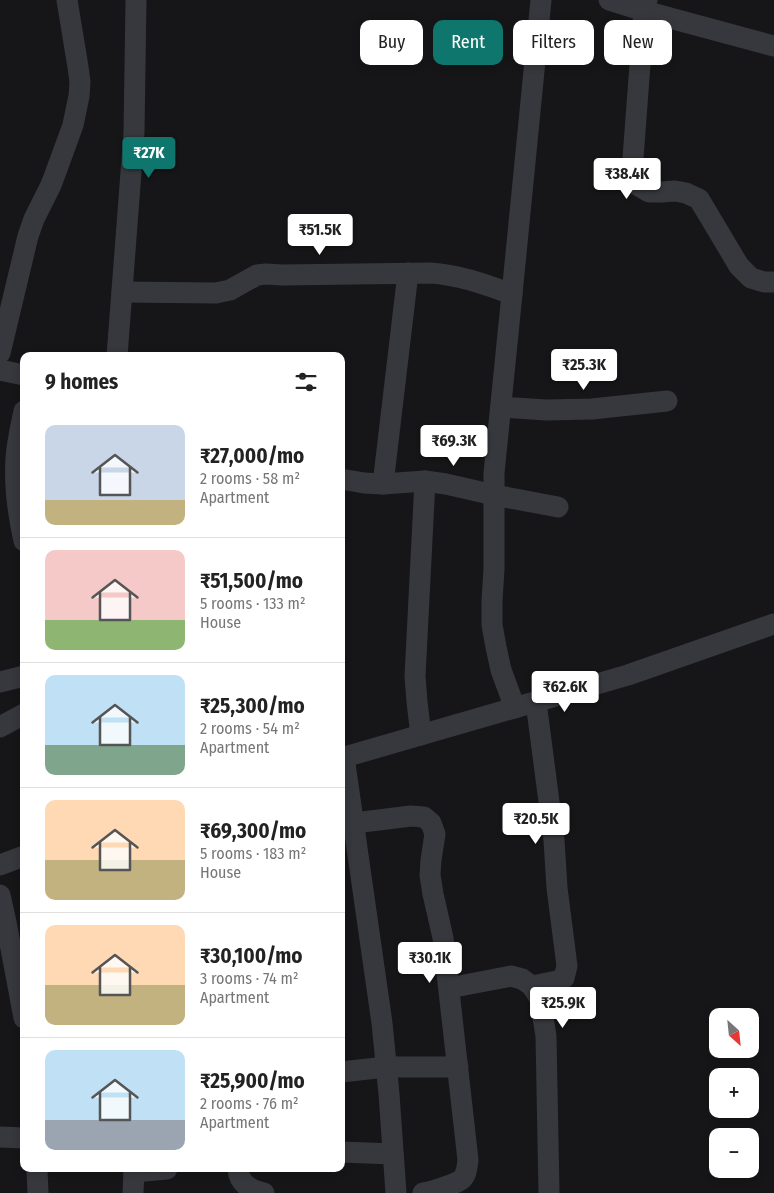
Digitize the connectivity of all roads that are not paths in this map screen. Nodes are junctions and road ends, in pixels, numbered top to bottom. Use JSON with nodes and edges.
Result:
{"nodes":[{"id":1,"x":67,"y":0,"type":"edge"},
{"id":2,"x":136,"y":0,"type":"edge"},
{"id":3,"x":541,"y":0,"type":"edge"},
{"id":4,"x":609,"y":0,"type":"edge"},
{"id":5,"x":645,"y":6,"type":"edge"},
{"id":6,"x":774,"y":46,"type":"edge"},
{"id":7,"x":408,"y":273,"type":"junction"},
{"id":8,"x":8,"y":282,"type":"edge"},
{"id":9,"x":774,"y":282,"type":"edge"},
{"id":10,"x":122,"y":292,"type":"junction"},
{"id":11,"x":512,"y":294,"type":"junction"},
{"id":12,"x":0,"y":352,"type":"edge"},
{"id":13,"x":118,"y":352,"type":"edge"},
{"id":14,"x":0,"y":370,"type":"edge"},
{"id":15,"x":20,"y":374,"type":"edge"},
{"id":16,"x":667,"y":401,"type":"dead end"},
{"id":17,"x":501,"y":407,"type":"junction"},
{"id":18,"x":20,"y":434,"type":"edge"},
{"id":19,"x":345,"y":480,"type":"edge"},
{"id":20,"x":425,"y":481,"type":"junction"},
{"id":21,"x":384,"y":484,"type":"junction"},
{"id":22,"x":494,"y":495,"type":"junction"},
{"id":23,"x":558,"y":507,"type":"dead end"},
{"id":24,"x":20,"y":526,"type":"edge"},
{"id":25,"x":774,"y":624,"type":"edge"},
{"id":26,"x":20,"y":677,"type":"edge"},
{"id":27,"x":0,"y":682,"type":"edge"},
{"id":28,"x":536,"y":702,"type":"junction"},
{"id":29,"x":514,"y":708,"type":"junction"},
{"id":30,"x":20,"y":716,"type":"edge"},
{"id":31,"x":0,"y":727,"type":"edge"},
{"id":32,"x":421,"y":736,"type":"junction"},
{"id":33,"x":345,"y":757,"type":"edge"},
{"id":34,"x":345,"y":770,"type":"edge"},
{"id":35,"x":354,"y":823,"type":"junction"},
{"id":36,"x":20,"y":858,"type":"edge"},
{"id":37,"x":0,"y":865,"type":"edge"},
{"id":38,"x":0,"y":895,"type":"edge"},
{"id":39,"x":532,"y":986,"type":"junction"},
{"id":40,"x":449,"y":988,"type":"junction"},
{"id":41,"x":20,"y":997,"type":"edge"},
{"id":42,"x":386,"y":1067,"type":"junction"},
{"id":43,"x":458,"y":1067,"type":"junction"},
{"id":44,"x":345,"y":1072,"type":"edge"},
{"id":45,"x":0,"y":1137,"type":"edge"},
{"id":46,"x":20,"y":1138,"type":"edge"},
{"id":47,"x":345,"y":1152,"type":"edge"},
{"id":48,"x":393,"y":1154,"type":"junction"},
{"id":49,"x":37,"y":1172,"type":"edge"},
{"id":50,"x":134,"y":1172,"type":"edge"},
{"id":51,"x":238,"y":1172,"type":"edge"},
{"id":52,"x":38,"y":1193,"type":"edge"},
{"id":53,"x":133,"y":1193,"type":"edge"},
{"id":54,"x":264,"y":1193,"type":"edge"},
{"id":55,"x":396,"y":1193,"type":"edge"},
{"id":56,"x":423,"y":1193,"type":"edge"},
{"id":57,"x":549,"y":1193,"type":"edge"}],
"edges":[{"from":1,"to":8,"type":"street"},
{"from":2,"to":10,"type":"street"},
{"from":3,"to":11,"type":"street"},
{"from":4,"to":5,"type":"street"},
{"from":5,"to":6,"type":"street"},
{"from":5,"to":9,"type":"street"},
{"from":7,"to":10,"type":"street"},
{"from":7,"to":11,"type":"street"},
{"from":7,"to":21,"type":"street"},
{"from":8,"to":12,"type":"street"},
{"from":10,"to":13,"type":"street"},
{"from":11,"to":17,"type":"street"},
{"from":14,"to":15,"type":"street"},
{"from":16,"to":17,"type":"street"},
{"from":17,"to":22,"type":"street"},
{"from":18,"to":24,"type":"street"},
{"from":19,"to":21,"type":"street"},
{"from":20,"to":21,"type":"street"},
{"from":20,"to":22,"type":"street"},
{"from":20,"to":32,"type":"street"},
{"from":22,"to":23,"type":"street"},
{"from":22,"to":29,"type":"street"},
{"from":25,"to":28,"type":"street"},
{"from":26,"to":27,"type":"street"},
{"from":28,"to":29,"type":"street"},
{"from":28,"to":39,"type":"street"},
{"from":29,"to":32,"type":"street"},
{"from":30,"to":31,"type":"street"},
{"from":32,"to":33,"type":"street"},
{"from":34,"to":35,"type":"street"},
{"from":35,"to":40,"type":"street"},
{"from":35,"to":42,"type":"street"},
{"from":36,"to":37,"type":"street"},
{"from":38,"to":41,"type":"street"},
{"from":39,"to":40,"type":"street"},
{"from":39,"to":57,"type":"street"},
{"from":40,"to":43,"type":"street"},
{"from":42,"to":43,"type":"street"},
{"from":42,"to":44,"type":"street"},
{"from":42,"to":48,"type":"street"},
{"from":43,"to":56,"type":"street"},
{"from":45,"to":46,"type":"street"},
{"from":47,"to":48,"type":"street"},
{"from":48,"to":55,"type":"street"},
{"from":49,"to":52,"type":"street"},
{"from":50,"to":53,"type":"street"},
{"from":51,"to":54,"type":"street"}]}
